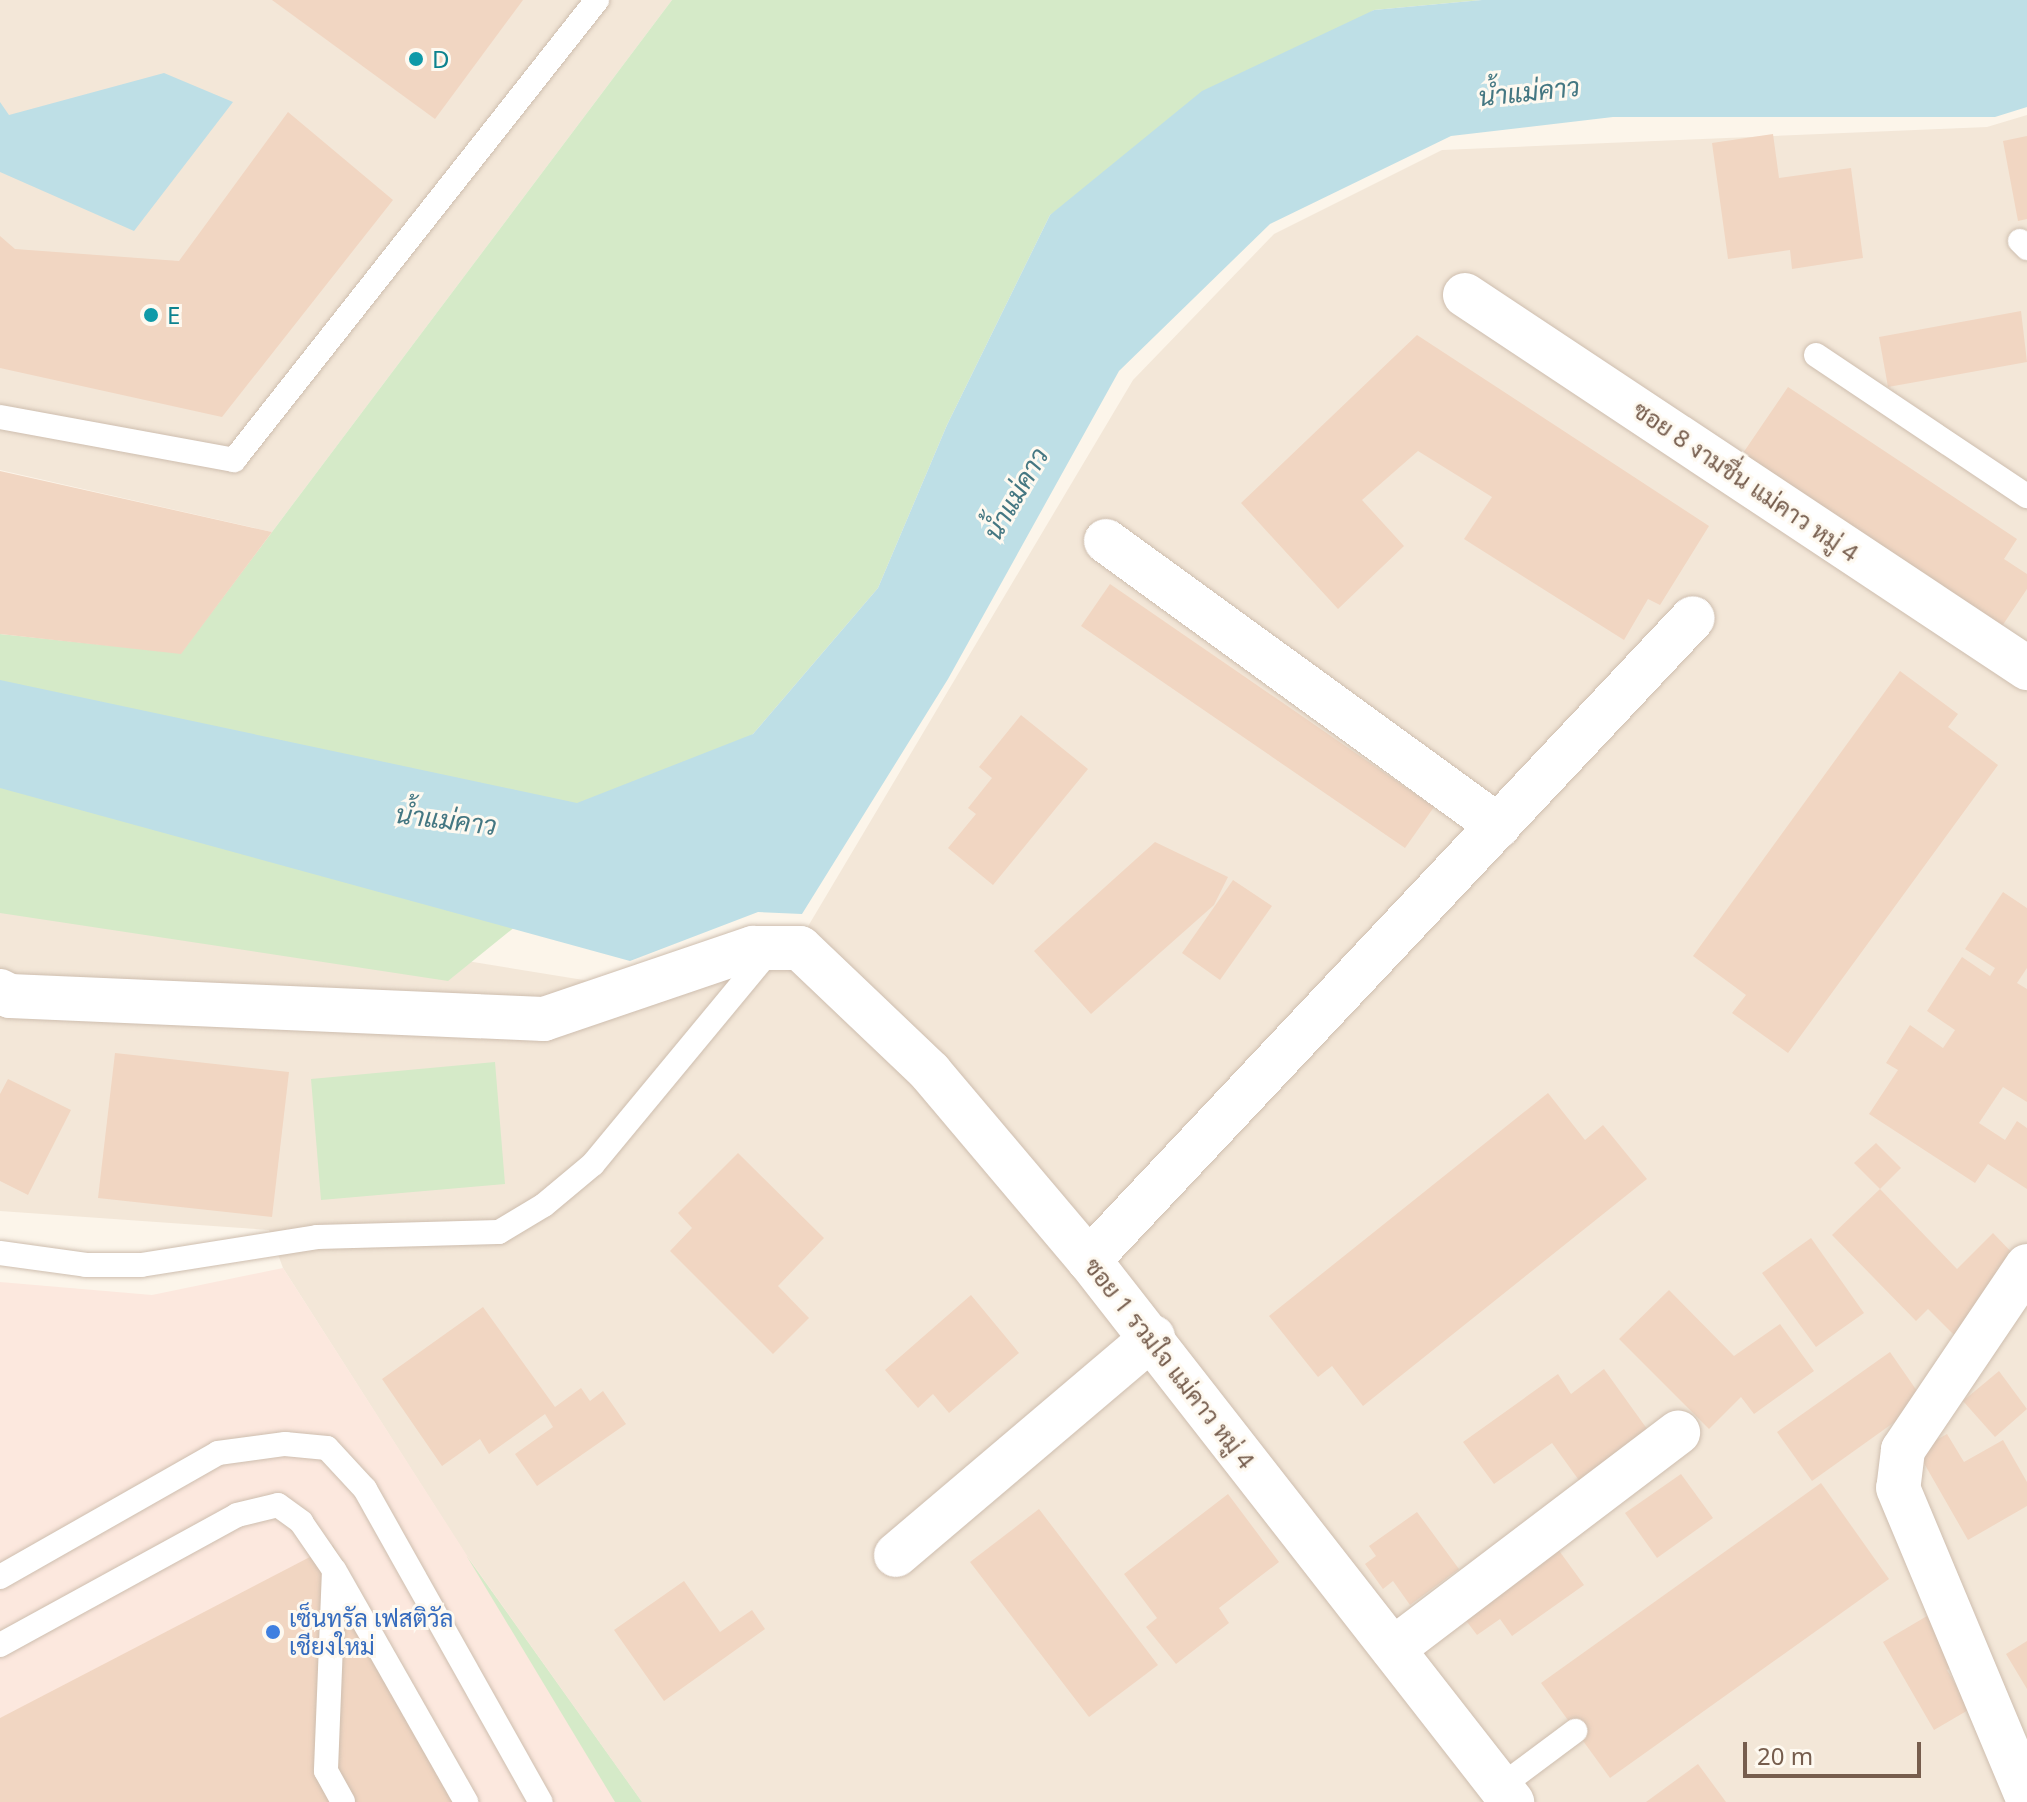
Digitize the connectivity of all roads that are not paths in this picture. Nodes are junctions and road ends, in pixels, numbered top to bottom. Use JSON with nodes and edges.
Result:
{"nodes":[{"id":1,"x":597,"y":0,"type":"edge"},
{"id":2,"x":1465,"y":295,"type":"dead end"},
{"id":3,"x":1816,"y":355,"type":"dead end"},
{"id":4,"x":0,"y":417,"type":"edge"},
{"id":5,"x":2027,"y":496,"type":"edge"},
{"id":6,"x":1106,"y":541,"type":"dead end"},
{"id":7,"x":1693,"y":618,"type":"dead end"},
{"id":8,"x":2027,"y":668,"type":"edge"},
{"id":9,"x":1498,"y":826,"type":"junction"},
{"id":10,"x":785,"y":948,"type":"junction"},
{"id":11,"x":0,"y":991,"type":"edge"},
{"id":12,"x":0,"y":1253,"type":"edge"},
{"id":13,"x":1089,"y":1260,"type":"junction"},
{"id":14,"x":2027,"y":1266,"type":"edge"},
{"id":15,"x":1153,"y":1337,"type":"junction"},
{"id":16,"x":1678,"y":1433,"type":"dead end"},
{"id":17,"x":896,"y":1555,"type":"dead end"},
{"id":18,"x":334,"y":1570,"type":"junction"},
{"id":19,"x":0,"y":1577,"type":"edge"},
{"id":20,"x":0,"y":1645,"type":"edge"},
{"id":21,"x":1393,"y":1649,"type":"junction"},
{"id":22,"x":1575,"y":1731,"type":"dead end"},
{"id":23,"x":1506,"y":1795,"type":"edge"},
{"id":24,"x":2027,"y":1797,"type":"edge"},
{"id":25,"x":343,"y":1802,"type":"edge"},
{"id":26,"x":466,"y":1802,"type":"edge"},
{"id":27,"x":541,"y":1802,"type":"edge"}],
"edges":[{"from":1,"to":4,"type":"lane"},
{"from":2,"to":8,"type":"street","name":"ซอย 8 งามชื่น แม่คาว หมู่ 4"},
{"from":3,"to":5,"type":"lane"},
{"from":6,"to":9,"type":"street"},
{"from":7,"to":9,"type":"street"},
{"from":9,"to":13,"type":"street"},
{"from":10,"to":11,"type":"street"},
{"from":10,"to":12,"type":"lane"},
{"from":10,"to":13,"type":"street","name":"ซอย 1 รวมใจ แม่คาว หมู่ 4"},
{"from":13,"to":15,"type":"street","name":"ซอย 1 รวมใจ แม่คาว หมู่ 4"},
{"from":14,"to":24,"type":"street"},
{"from":15,"to":17,"type":"street"},
{"from":15,"to":21,"type":"street","name":"ซอย 1 รวมใจ แม่คาว หมู่ 4"},
{"from":16,"to":21,"type":"street"},
{"from":18,"to":20,"type":"lane"},
{"from":18,"to":25,"type":"lane"},
{"from":18,"to":26,"type":"lane"},
{"from":19,"to":27,"type":"lane"},
{"from":21,"to":23,"type":"street","name":"ซอย 1 รวมใจ แม่คาว หมู่ 4"},
{"from":22,"to":23,"type":"lane"}]}
